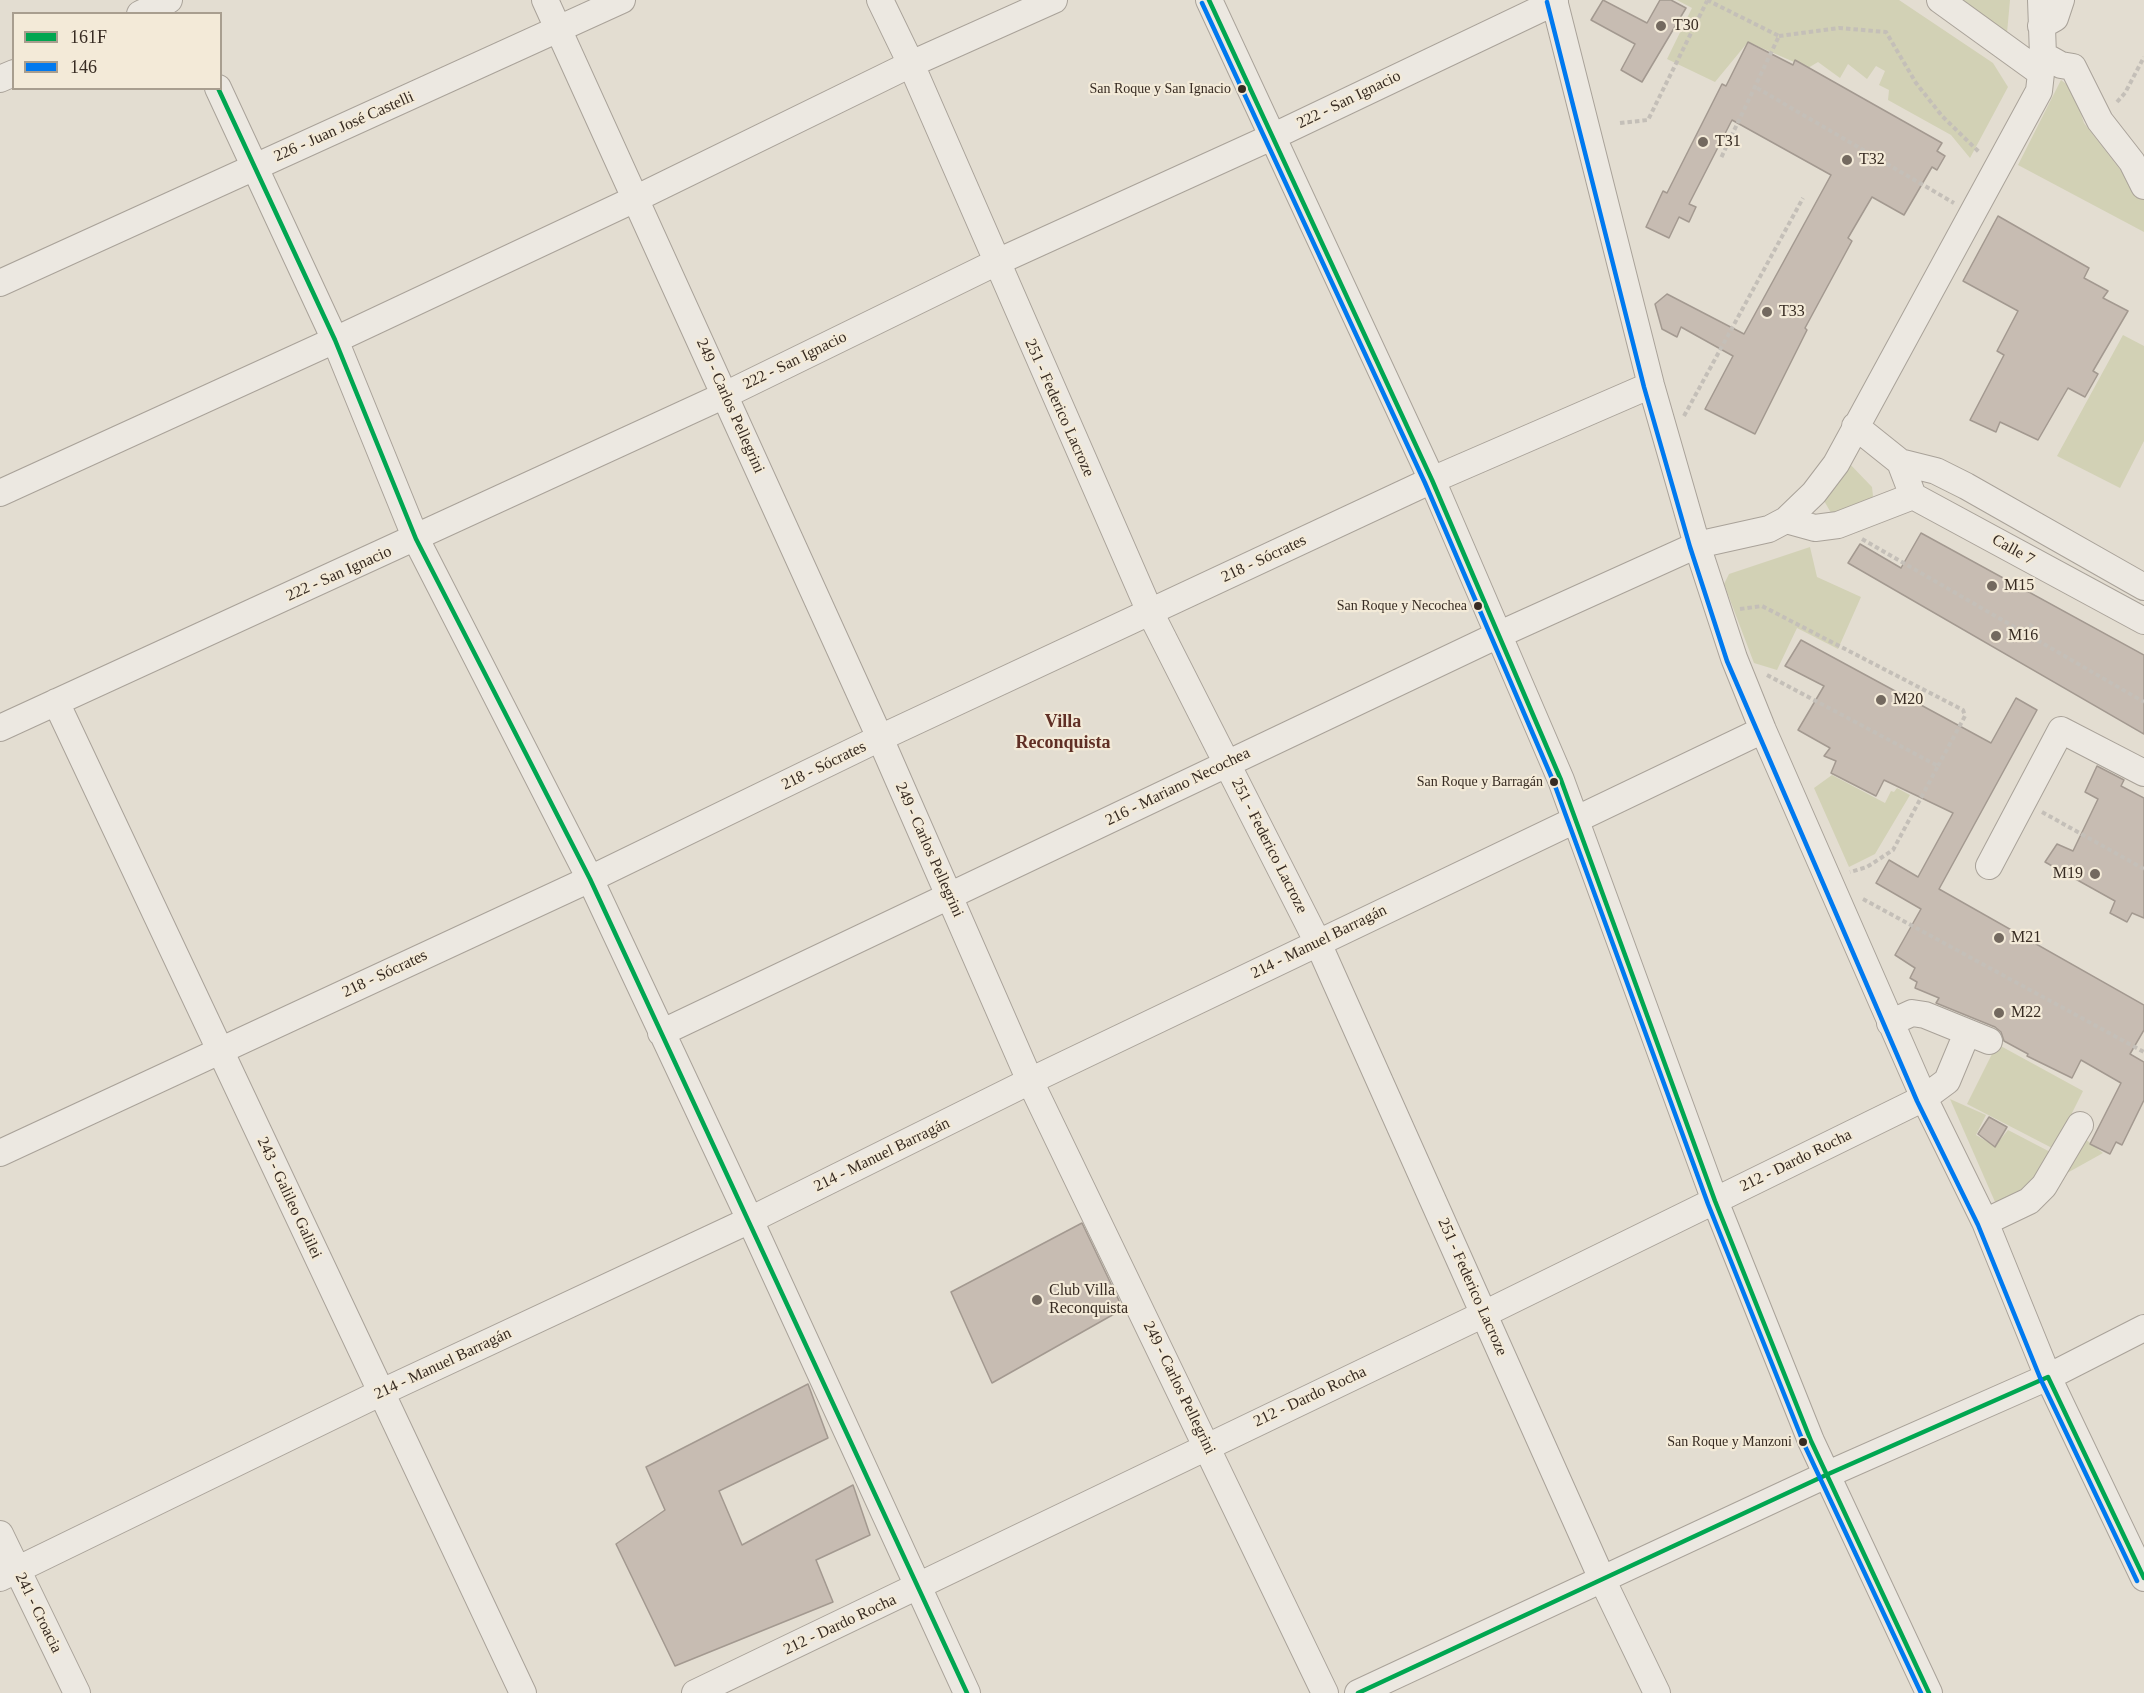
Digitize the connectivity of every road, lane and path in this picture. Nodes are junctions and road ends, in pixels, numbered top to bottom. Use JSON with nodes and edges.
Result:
{"nodes":[{"id":1,"x":169,"y":0,"type":"edge"},
{"id":2,"x":545,"y":0,"type":"edge"},
{"id":3,"x":622,"y":0,"type":"edge"},
{"id":4,"x":879,"y":0,"type":"edge"},
{"id":5,"x":1054,"y":0,"type":"edge"},
{"id":6,"x":1209,"y":0,"type":"edge"},
{"id":7,"x":1708,"y":0,"type":"edge"},
{"id":8,"x":1940,"y":0,"type":"edge"},
{"id":9,"x":2041,"y":0,"type":"edge"},
{"id":10,"x":2061,"y":0,"type":"edge"},
{"id":11,"x":1555,"y":1,"type":"edge"},
{"id":12,"x":144,"y":12,"type":"edge"},
{"id":13,"x":2041,"y":26,"type":"junction"},
{"id":14,"x":559,"y":30,"type":"junction"},
{"id":15,"x":1779,"y":36,"type":"junction"},
{"id":16,"x":2144,"y":57,"type":"edge"},
{"id":17,"x":911,"y":64,"type":"junction"},
{"id":18,"x":2042,"y":64,"type":"junction"},
{"id":19,"x":1757,"y":88,"type":"junction"},
{"id":20,"x":219,"y":90,"type":"edge"},
{"id":21,"x":2100,"y":121,"type":"junction"},
{"id":22,"x":1620,"y":123,"type":"dead end"},
{"id":23,"x":1274,"y":136,"type":"junction"},
{"id":24,"x":1721,"y":158,"type":"dead end"},
{"id":25,"x":2138,"y":162,"type":"edge"},
{"id":26,"x":255,"y":167,"type":"junction"},
{"id":27,"x":1998,"y":167,"type":"junction"},
{"id":28,"x":2144,"y":186,"type":"edge"},
{"id":29,"x":1803,"y":198,"type":"dead end"},
{"id":30,"x":635,"y":199,"type":"junction"},
{"id":31,"x":1974,"y":212,"type":"junction"},
{"id":32,"x":995,"y":263,"type":"junction"},
{"id":33,"x":0,"y":283,"type":"edge"},
{"id":34,"x":335,"y":340,"type":"junction"},
{"id":35,"x":1652,"y":385,"type":"junction"},
{"id":36,"x":725,"y":396,"type":"junction"},
{"id":37,"x":1855,"y":426,"type":"junction"},
{"id":38,"x":1669,"y":444,"type":"junction"},
{"id":39,"x":1900,"y":462,"type":"junction"},
{"id":40,"x":1432,"y":480,"type":"junction"},
{"id":41,"x":0,"y":492,"type":"edge"},
{"id":42,"x":1913,"y":496,"type":"junction"},
{"id":43,"x":1786,"y":520,"type":"junction"},
{"id":44,"x":1838,"y":525,"type":"junction"},
{"id":45,"x":416,"y":539,"type":"junction"},
{"id":46,"x":1697,"y":545,"type":"junction"},
{"id":47,"x":2144,"y":587,"type":"edge"},
{"id":48,"x":1150,"y":612,"type":"junction"},
{"id":49,"x":1719,"y":612,"type":"junction"},
{"id":50,"x":2144,"y":621,"type":"edge"},
{"id":51,"x":2032,"y":624,"type":"dead end"},
{"id":52,"x":2027,"y":634,"type":"junction"},
{"id":53,"x":1498,"y":635,"type":"junction"},
{"id":54,"x":1734,"y":658,"type":"junction"},
{"id":55,"x":56,"y":702,"type":"junction"},
{"id":56,"x":2144,"y":702,"type":"edge"},
{"id":57,"x":0,"y":728,"type":"edge"},
{"id":58,"x":1763,"y":730,"type":"junction"},
{"id":59,"x":880,"y":738,"type":"junction"},
{"id":60,"x":1227,"y":763,"type":"junction"},
{"id":61,"x":1938,"y":766,"type":"junction"},
{"id":62,"x":2144,"y":773,"type":"edge"},
{"id":63,"x":2023,"y":801,"type":"junction"},
{"id":64,"x":1575,"y":819,"type":"junction"},
{"id":65,"x":1989,"y":866,"type":"dead end"},
{"id":66,"x":2144,"y":868,"type":"edge"},
{"id":67,"x":590,"y":879,"type":"junction"},
{"id":68,"x":1828,"y":880,"type":"junction"},
{"id":69,"x":949,"y":896,"type":"junction"},
{"id":70,"x":1860,"y":897,"type":"dead end"},
{"id":71,"x":1318,"y":943,"type":"junction"},
{"id":72,"x":1890,"y":1023,"type":"junction"},
{"id":73,"x":661,"y":1033,"type":"junction"},
{"id":74,"x":220,"y":1051,"type":"junction"},
{"id":75,"x":2144,"y":1052,"type":"edge"},
{"id":76,"x":1030,"y":1081,"type":"junction"},
{"id":77,"x":1924,"y":1098,"type":"junction"},
{"id":78,"x":2080,"y":1125,"type":"dead end"},
{"id":79,"x":0,"y":1153,"type":"edge"},
{"id":80,"x":1715,"y":1201,"type":"junction"},
{"id":81,"x":750,"y":1220,"type":"junction"},
{"id":82,"x":1985,"y":1222,"type":"junction"},
{"id":83,"x":1484,"y":1314,"type":"junction"},
{"id":84,"x":2144,"y":1328,"type":"edge"},
{"id":85,"x":2048,"y":1377,"type":"junction"},
{"id":86,"x":380,"y":1393,"type":"junction"},
{"id":87,"x":1207,"y":1446,"type":"junction"},
{"id":88,"x":1826,"y":1475,"type":"junction"},
{"id":89,"x":0,"y":1534,"type":"edge"},
{"id":90,"x":8,"y":1574,"type":"edge"},
{"id":91,"x":2144,"y":1578,"type":"edge"},
{"id":92,"x":1602,"y":1579,"type":"junction"},
{"id":93,"x":919,"y":1588,"type":"junction"},
{"id":94,"x":77,"y":1693,"type":"edge"},
{"id":95,"x":522,"y":1693,"type":"edge"},
{"id":96,"x":695,"y":1693,"type":"edge"},
{"id":97,"x":967,"y":1693,"type":"edge"},
{"id":98,"x":1325,"y":1693,"type":"edge"},
{"id":99,"x":1358,"y":1693,"type":"edge"},
{"id":100,"x":1657,"y":1693,"type":"edge"},
{"id":101,"x":1929,"y":1693,"type":"edge"}],
"edges":[{"from":1,"to":12,"type":"street"},
{"from":2,"to":14,"type":"street","name":"249 - Carlos Pellegrini"},
{"from":3,"to":14,"type":"street","name":"226 - Juan José Castelli"},
{"from":4,"to":17,"type":"street","name":"251 - Federico Lacroze"},
{"from":5,"to":17,"type":"street"},
{"from":6,"to":23,"type":"street"},
{"from":7,"to":15,"type":"path"},
{"from":7,"to":22,"type":"path"},
{"from":8,"to":18,"type":"street"},
{"from":9,"to":13,"type":"street"},
{"from":10,"to":13,"type":"street"},
{"from":11,"to":23,"type":"street","name":"222 - San Ignacio"},
{"from":11,"to":35,"type":"street"},
{"from":13,"to":18,"type":"street"},
{"from":14,"to":26,"type":"street","name":"226 - Juan José Castelli"},
{"from":14,"to":30,"type":"street","name":"249 - Carlos Pellegrini"},
{"from":15,"to":19,"type":"path"},
{"from":15,"to":27,"type":"path"},
{"from":16,"to":21,"type":"path"},
{"from":17,"to":30,"type":"street"},
{"from":17,"to":32,"type":"street","name":"251 - Federico Lacroze"},
{"from":18,"to":21,"type":"street"},
{"from":18,"to":27,"type":"street"},
{"from":19,"to":24,"type":"path"},
{"from":19,"to":31,"type":"path"},
{"from":20,"to":26,"type":"street"},
{"from":21,"to":25,"type":"street"},
{"from":23,"to":32,"type":"street","name":"222 - San Ignacio"},
{"from":23,"to":40,"type":"street"},
{"from":25,"to":28,"type":"street"},
{"from":26,"to":33,"type":"street","name":"226 - Juan José Castelli"},
{"from":26,"to":34,"type":"street"},
{"from":27,"to":31,"type":"street"},
{"from":29,"to":38,"type":"path"},
{"from":30,"to":34,"type":"street"},
{"from":30,"to":36,"type":"street","name":"249 - Carlos Pellegrini"},
{"from":31,"to":37,"type":"street"},
{"from":32,"to":36,"type":"street","name":"222 - San Ignacio"},
{"from":32,"to":48,"type":"street","name":"251 - Federico Lacroze"},
{"from":34,"to":41,"type":"street"},
{"from":34,"to":45,"type":"street"},
{"from":35,"to":38,"type":"street"},
{"from":35,"to":40,"type":"street","name":"218 - Sócrates"},
{"from":36,"to":45,"type":"street","name":"222 - San Ignacio"},
{"from":36,"to":59,"type":"street","name":"249 - Carlos Pellegrini"},
{"from":37,"to":39,"type":"street","name":"Calle 7"},
{"from":37,"to":43,"type":"street"},
{"from":38,"to":46,"type":"street"},
{"from":39,"to":42,"type":"street"},
{"from":39,"to":47,"type":"street","name":"Calle 7"},
{"from":40,"to":48,"type":"street","name":"218 - Sócrates"},
{"from":40,"to":53,"type":"street"},
{"from":42,"to":44,"type":"street"},
{"from":42,"to":50,"type":"street","name":"Calle 7"},
{"from":43,"to":44,"type":"street"},
{"from":43,"to":46,"type":"street","name":"216 - Mariano Necochea"},
{"from":44,"to":52,"type":"path"},
{"from":45,"to":55,"type":"street","name":"222 - San Ignacio"},
{"from":45,"to":67,"type":"street"},
{"from":46,"to":49,"type":"street"},
{"from":46,"to":53,"type":"street","name":"216 - Mariano Necochea"},
{"from":48,"to":59,"type":"street","name":"218 - Sócrates"},
{"from":48,"to":60,"type":"street","name":"251 - Federico Lacroze"},
{"from":49,"to":54,"type":"street"},
{"from":49,"to":61,"type":"path"},
{"from":51,"to":52,"type":"path"},
{"from":52,"to":56,"type":"path"},
{"from":53,"to":60,"type":"street","name":"216 - Mariano Necochea"},
{"from":53,"to":64,"type":"street"},
{"from":54,"to":58,"type":"street"},
{"from":54,"to":61,"type":"path"},
{"from":55,"to":57,"type":"street","name":"222 - San Ignacio"},
{"from":55,"to":74,"type":"street","name":"243 - Galileo Galilei"},
{"from":58,"to":64,"type":"street","name":"214 - Manuel Barragán"},
{"from":58,"to":68,"type":"street"},
{"from":59,"to":67,"type":"street","name":"218 - Sócrates"},
{"from":59,"to":69,"type":"street","name":"249 - Carlos Pellegrini"},
{"from":60,"to":69,"type":"street","name":"216 - Mariano Necochea"},
{"from":60,"to":71,"type":"street","name":"251 - Federico Lacroze"},
{"from":61,"to":68,"type":"path"},
{"from":62,"to":63,"type":"street"},
{"from":63,"to":65,"type":"street"},
{"from":63,"to":66,"type":"path"},
{"from":64,"to":71,"type":"street","name":"214 - Manuel Barragán"},
{"from":64,"to":80,"type":"street"},
{"from":67,"to":73,"type":"street"},
{"from":67,"to":74,"type":"street","name":"218 - Sócrates"},
{"from":68,"to":72,"type":"street"},
{"from":69,"to":73,"type":"street","name":"216 - Mariano Necochea"},
{"from":69,"to":76,"type":"street","name":"249 - Carlos Pellegrini"},
{"from":70,"to":75,"type":"path"},
{"from":71,"to":76,"type":"street","name":"214 - Manuel Barragán"},
{"from":71,"to":83,"type":"street","name":"251 - Federico Lacroze"},
{"from":72,"to":77,"type":"street"},
{"from":72,"to":77,"type":"street","name":"212 - Dardo Rocha"},
{"from":73,"to":81,"type":"street"},
{"from":74,"to":79,"type":"street","name":"218 - Sócrates"},
{"from":74,"to":86,"type":"street","name":"243 - Galileo Galilei"},
{"from":76,"to":81,"type":"street","name":"214 - Manuel Barragán"},
{"from":76,"to":87,"type":"street","name":"249 - Carlos Pellegrini"},
{"from":77,"to":80,"type":"street","name":"212 - Dardo Rocha"},
{"from":77,"to":82,"type":"street"},
{"from":78,"to":82,"type":"street"},
{"from":80,"to":83,"type":"street","name":"212 - Dardo Rocha"},
{"from":80,"to":88,"type":"street"},
{"from":81,"to":86,"type":"street","name":"214 - Manuel Barragán"},
{"from":81,"to":93,"type":"street"},
{"from":82,"to":85,"type":"street"},
{"from":83,"to":87,"type":"street","name":"212 - Dardo Rocha"},
{"from":83,"to":92,"type":"street","name":"251 - Federico Lacroze"},
{"from":84,"to":85,"type":"street"},
{"from":85,"to":88,"type":"street"},
{"from":85,"to":91,"type":"street"},
{"from":86,"to":90,"type":"street","name":"214 - Manuel Barragán"},
{"from":86,"to":95,"type":"street","name":"243 - Galileo Galilei"},
{"from":87,"to":93,"type":"street","name":"212 - Dardo Rocha"},
{"from":87,"to":98,"type":"street","name":"249 - Carlos Pellegrini"},
{"from":88,"to":92,"type":"street"},
{"from":88,"to":101,"type":"street"},
{"from":89,"to":90,"type":"street","name":"241 - Croacia"},
{"from":90,"to":94,"type":"street","name":"241 - Croacia"},
{"from":92,"to":99,"type":"street"},
{"from":92,"to":100,"type":"street","name":"251 - Federico Lacroze"},
{"from":93,"to":96,"type":"street","name":"212 - Dardo Rocha"},
{"from":93,"to":97,"type":"street"}]}
